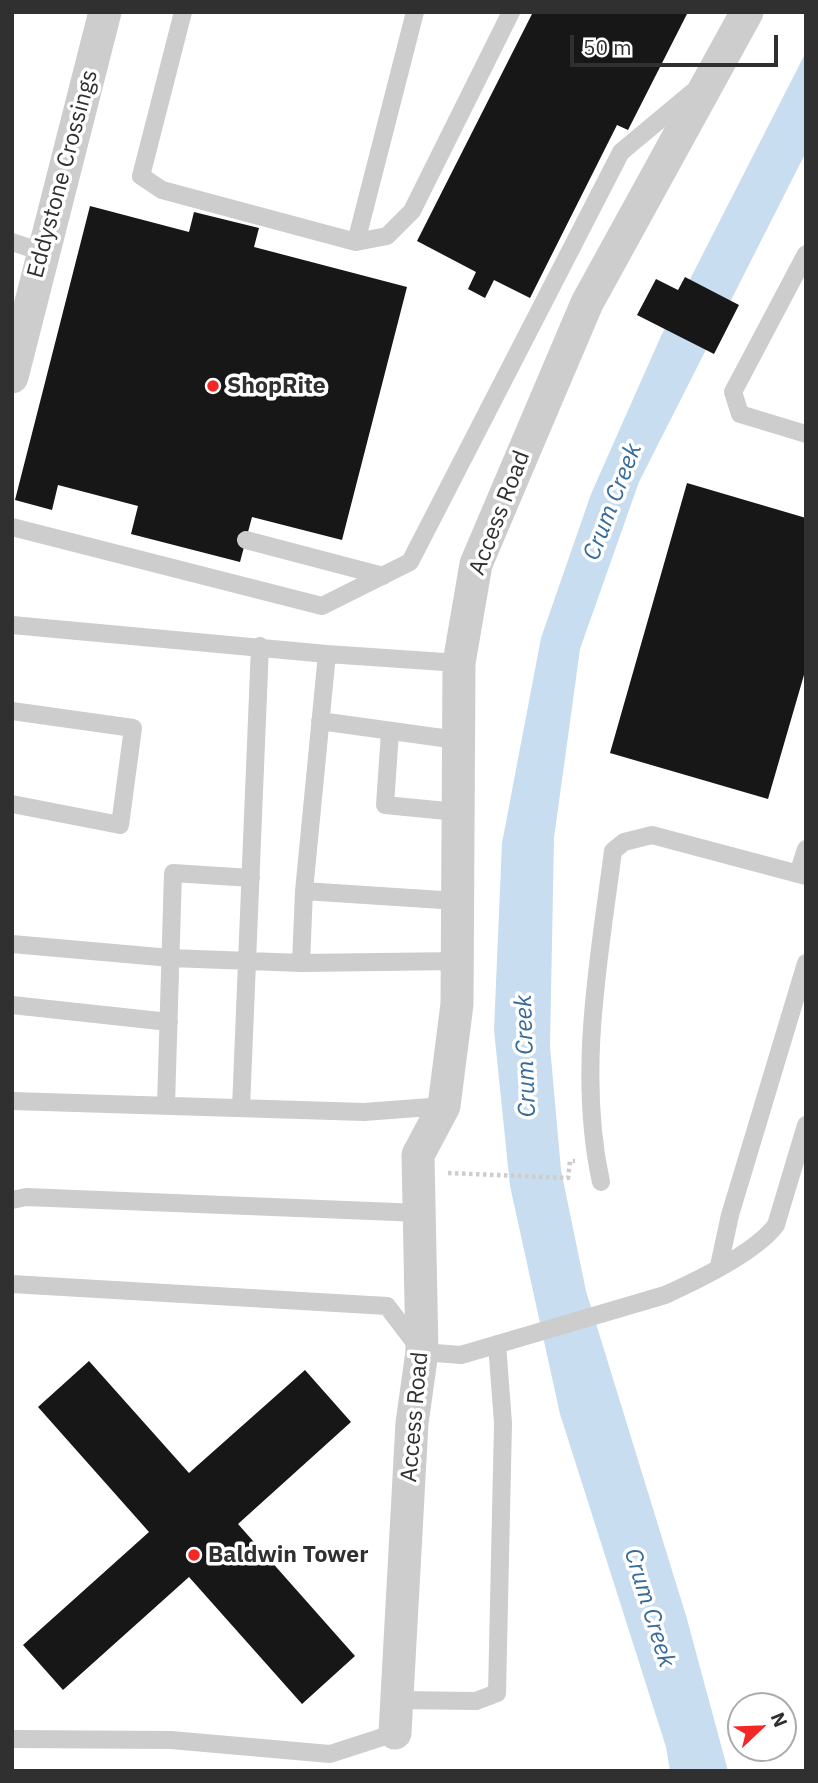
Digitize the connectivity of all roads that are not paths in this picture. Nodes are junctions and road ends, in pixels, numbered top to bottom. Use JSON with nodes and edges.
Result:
{"nodes":[{"id":1,"x":106,"y":12,"type":"edge"},
{"id":2,"x":183,"y":12,"type":"edge"},
{"id":3,"x":415,"y":12,"type":"edge"},
{"id":4,"x":511,"y":12,"type":"edge"},
{"id":5,"x":747,"y":12,"type":"edge"},
{"id":6,"x":711,"y":78,"type":"junction"},
{"id":7,"x":356,"y":242,"type":"junction"},
{"id":8,"x":27,"y":247,"type":"edge"},
{"id":9,"x":806,"y":254,"type":"edge"},
{"id":10,"x":12,"y":377,"type":"edge"},
{"id":11,"x":806,"y":434,"type":"edge"},
{"id":12,"x":12,"y":527,"type":"edge"},
{"id":13,"x":246,"y":540,"type":"dead end"},
{"id":14,"x":383,"y":576,"type":"junction"},
{"id":15,"x":12,"y":625,"type":"edge"},
{"id":16,"x":260,"y":646,"type":"junction"},
{"id":17,"x":327,"y":654,"type":"junction"},
{"id":18,"x":459,"y":663,"type":"junction"},
{"id":19,"x":12,"y":711,"type":"edge"},
{"id":20,"x":320,"y":721,"type":"junction"},
{"id":21,"x":390,"y":732,"type":"junction"},
{"id":22,"x":457,"y":740,"type":"junction"},
{"id":23,"x":12,"y":804,"type":"edge"},
{"id":24,"x":457,"y":812,"type":"junction"},
{"id":25,"x":806,"y":849,"type":"edge"},
{"id":26,"x":802,"y":875,"type":"edge"},
{"id":27,"x":251,"y":878,"type":"junction"},
{"id":28,"x":304,"y":891,"type":"junction"},
{"id":29,"x":457,"y":901,"type":"junction"},
{"id":30,"x":12,"y":944,"type":"edge"},
{"id":31,"x":171,"y":958,"type":"junction"},
{"id":32,"x":248,"y":961,"type":"junction"},
{"id":33,"x":457,"y":961,"type":"junction"},
{"id":34,"x":301,"y":963,"type":"junction"},
{"id":35,"x":806,"y":963,"type":"edge"},
{"id":36,"x":12,"y":1005,"type":"edge"},
{"id":37,"x":169,"y":1022,"type":"junction"},
{"id":38,"x":12,"y":1101,"type":"edge"},
{"id":39,"x":166,"y":1105,"type":"junction"},
{"id":40,"x":444,"y":1106,"type":"junction"},
{"id":41,"x":241,"y":1108,"type":"junction"},
{"id":42,"x":806,"y":1125,"type":"edge"},
{"id":43,"x":601,"y":1182,"type":"dead end"},
{"id":44,"x":12,"y":1200,"type":"edge"},
{"id":45,"x":419,"y":1213,"type":"junction"},
{"id":46,"x":719,"y":1266,"type":"junction"},
{"id":47,"x":12,"y":1284,"type":"edge"},
{"id":48,"x":497,"y":1344,"type":"junction"},
{"id":49,"x":422,"y":1352,"type":"junction"},
{"id":50,"x":397,"y":1700,"type":"junction"},
{"id":51,"x":395,"y":1733,"type":"joint"},
{"id":52,"x":12,"y":1739,"type":"edge"}],
"edges":[{"from":1,"to":8,"type":"street","name":"Eddystone Crossings"},
{"from":2,"to":7,"type":"lane"},
{"from":3,"to":7,"type":"lane"},
{"from":4,"to":7,"type":"lane"},
{"from":5,"to":6,"type":"street","name":"Access Road"},
{"from":6,"to":14,"type":"lane"},
{"from":6,"to":18,"type":"street","name":"Access Road"},
{"from":8,"to":10,"type":"street","name":"Eddystone Crossings"},
{"from":9,"to":11,"type":"lane"},
{"from":12,"to":14,"type":"lane"},
{"from":13,"to":14,"type":"lane"},
{"from":15,"to":16,"type":"lane"},
{"from":16,"to":17,"type":"lane"},
{"from":16,"to":27,"type":"lane"},
{"from":17,"to":18,"type":"lane"},
{"from":17,"to":20,"type":"lane"},
{"from":18,"to":22,"type":"street","name":"Access Road"},
{"from":19,"to":23,"type":"lane"},
{"from":20,"to":21,"type":"lane"},
{"from":20,"to":28,"type":"lane"},
{"from":21,"to":22,"type":"lane"},
{"from":21,"to":24,"type":"lane"},
{"from":22,"to":24,"type":"street","name":"Access Road"},
{"from":24,"to":29,"type":"street","name":"Access Road"},
{"from":25,"to":26,"type":"lane"},
{"from":26,"to":43,"type":"lane"},
{"from":27,"to":31,"type":"lane"},
{"from":27,"to":32,"type":"lane"},
{"from":28,"to":29,"type":"lane"},
{"from":28,"to":34,"type":"lane"},
{"from":29,"to":33,"type":"street","name":"Access Road"},
{"from":30,"to":31,"type":"lane"},
{"from":31,"to":32,"type":"lane"},
{"from":31,"to":37,"type":"lane"},
{"from":32,"to":34,"type":"lane"},
{"from":32,"to":41,"type":"lane"},
{"from":33,"to":34,"type":"lane"},
{"from":33,"to":40,"type":"street","name":"Access Road"},
{"from":35,"to":46,"type":"lane"},
{"from":36,"to":37,"type":"lane"},
{"from":37,"to":39,"type":"lane"},
{"from":38,"to":39,"type":"lane"},
{"from":39,"to":41,"type":"lane"},
{"from":40,"to":41,"type":"lane"},
{"from":40,"to":45,"type":"street","name":"Access Road"},
{"from":42,"to":46,"type":"lane"},
{"from":44,"to":45,"type":"lane"},
{"from":45,"to":49,"type":"street","name":"Access Road"},
{"from":46,"to":48,"type":"lane"},
{"from":47,"to":49,"type":"lane"},
{"from":48,"to":49,"type":"lane"},
{"from":48,"to":50,"type":"lane"},
{"from":49,"to":50,"type":"street","name":"Access Road"},
{"from":50,"to":51,"type":"street","name":"Access Road"},
{"from":51,"to":52,"type":"lane"}]}
